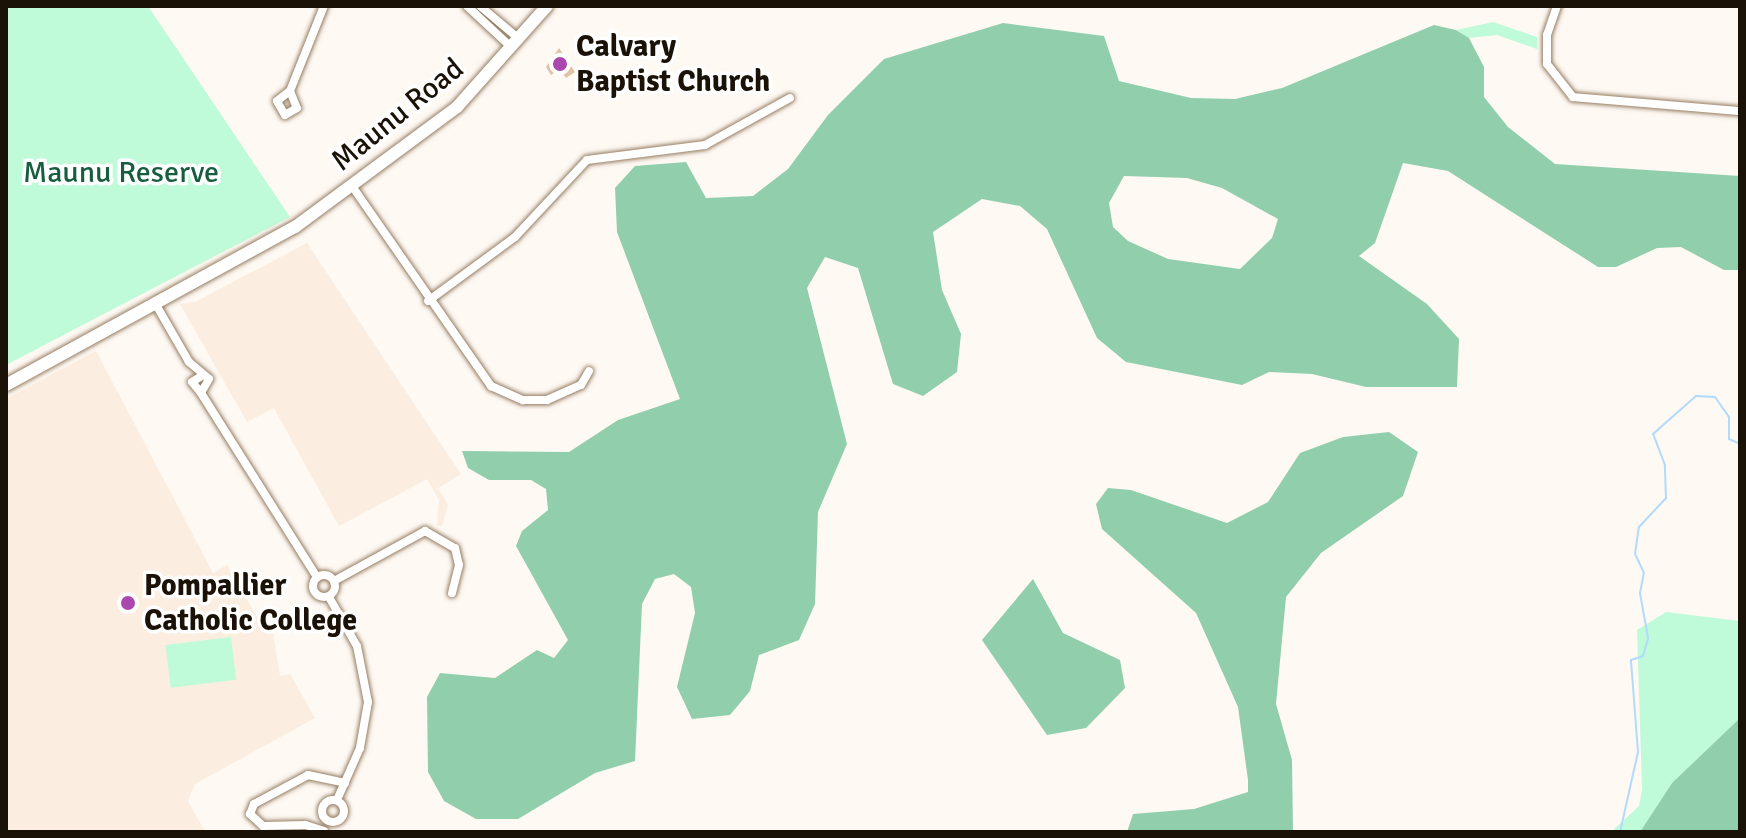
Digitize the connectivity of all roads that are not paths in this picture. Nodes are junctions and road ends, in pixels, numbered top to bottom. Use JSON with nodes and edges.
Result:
{"nodes":[{"id":1,"x":324,"y":6,"type":"edge"},
{"id":2,"x":467,"y":6,"type":"edge"},
{"id":3,"x":480,"y":6,"type":"edge"},
{"id":4,"x":547,"y":6,"type":"edge"},
{"id":5,"x":1557,"y":6,"type":"edge"},
{"id":6,"x":515,"y":43,"type":"junction"},
{"id":7,"x":290,"y":91,"type":"dead end"},
{"id":8,"x":790,"y":98,"type":"dead end"},
{"id":9,"x":1740,"y":111,"type":"edge"},
{"id":10,"x":352,"y":186,"type":"junction"},
{"id":11,"x":428,"y":301,"type":"junction"},
{"id":12,"x":155,"y":303,"type":"junction"},
{"id":13,"x":189,"y":362,"type":"junction"},
{"id":14,"x":589,"y":371,"type":"dead end"},
{"id":15,"x":203,"y":375,"type":"junction"},
{"id":16,"x":193,"y":380,"type":"junction"},
{"id":17,"x":6,"y":385,"type":"edge"},
{"id":18,"x":210,"y":387,"type":"junction"},
{"id":19,"x":201,"y":393,"type":"junction"},
{"id":20,"x":212,"y":403,"type":"junction"},
{"id":21,"x":317,"y":577,"type":"junction"},
{"id":22,"x":334,"y":581,"type":"junction"},
{"id":23,"x":452,"y":593,"type":"dead end"},
{"id":24,"x":329,"y":597,"type":"junction"},
{"id":25,"x":345,"y":783,"type":"junction"},
{"id":26,"x":337,"y":800,"type":"junction"},
{"id":27,"x":328,"y":821,"type":"junction"},
{"id":28,"x":324,"y":832,"type":"edge"}],
"edges":[{"from":1,"to":7,"type":"street"},
{"from":2,"to":6,"type":"street"},
{"from":3,"to":6,"type":"street"},
{"from":4,"to":6,"type":"main road","name":"Maunu Road"},
{"from":5,"to":9,"type":"street"},
{"from":6,"to":10,"type":"main road","name":"Maunu Road"},
{"from":8,"to":11,"type":"street"},
{"from":10,"to":11,"type":"street"},
{"from":10,"to":12,"type":"main road","name":"Maunu Road"},
{"from":11,"to":14,"type":"street"},
{"from":12,"to":13,"type":"street"},
{"from":12,"to":17,"type":"main road","name":"Maunu Road"},
{"from":13,"to":15,"type":"street"},
{"from":13,"to":16,"type":"street"},
{"from":15,"to":16,"type":"street"},
{"from":15,"to":18,"type":"street"},
{"from":16,"to":19,"type":"street"},
{"from":18,"to":19,"type":"street"},
{"from":18,"to":20,"type":"street"},
{"from":19,"to":20,"type":"street"},
{"from":20,"to":21,"type":"street"},
{"from":21,"to":22,"type":"street"},
{"from":21,"to":24,"type":"street"},
{"from":22,"to":23,"type":"street"},
{"from":22,"to":24,"type":"street"},
{"from":24,"to":25,"type":"street"},
{"from":25,"to":26,"type":"street"},
{"from":25,"to":28,"type":"street"},
{"from":26,"to":27,"type":"street"},
{"from":26,"to":27,"type":"street"},
{"from":27,"to":28,"type":"street"}]}
